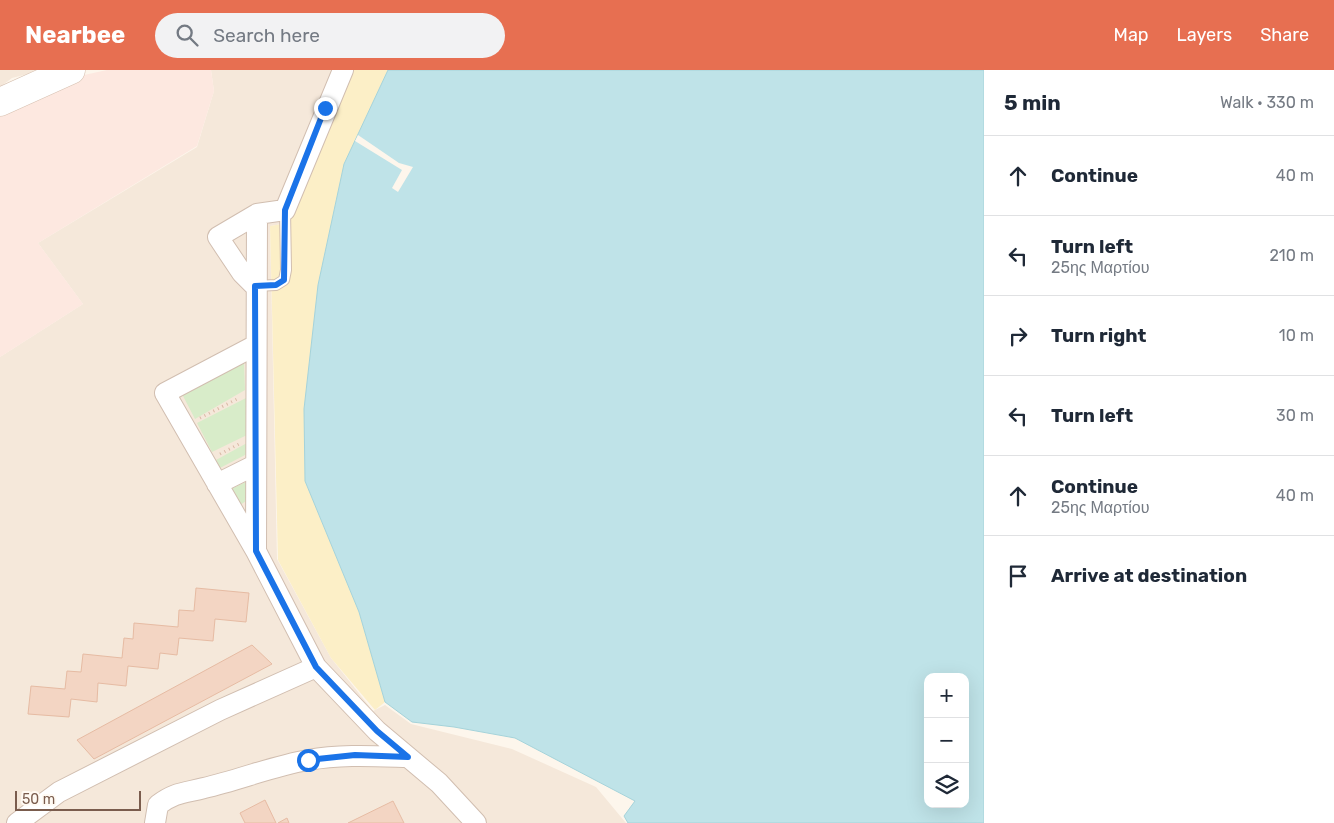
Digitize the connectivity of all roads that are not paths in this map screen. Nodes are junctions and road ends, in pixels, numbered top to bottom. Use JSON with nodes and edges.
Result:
{"nodes":[{"id":1,"x":343,"y":70,"type":"edge"},
{"id":2,"x":65,"y":71,"type":"edge"},
{"id":3,"x":0,"y":102,"type":"edge"},
{"id":4,"x":285,"y":210,"type":"junction"},
{"id":5,"x":257,"y":214,"type":"junction"},
{"id":6,"x":255,"y":286,"type":"junction"},
{"id":7,"x":256,"y":345,"type":"junction"},
{"id":8,"x":255,"y":465,"type":"junction"},
{"id":9,"x":217,"y":484,"type":"junction"},
{"id":10,"x":256,"y":551,"type":"junction"},
{"id":11,"x":316,"y":667,"type":"junction"},
{"id":12,"x":408,"y":757,"type":"junction"},
{"id":13,"x":17,"y":823,"type":"edge"},
{"id":14,"x":155,"y":823,"type":"edge"},
{"id":15,"x":476,"y":823,"type":"edge"}],
"edges":[{"from":1,"to":4,"type":"street"},
{"from":2,"to":3,"type":"main road"},
{"from":4,"to":5,"type":"street"},
{"from":4,"to":6,"type":"lane"},
{"from":5,"to":6,"type":"street"},
{"from":5,"to":6,"type":"street"},
{"from":6,"to":7,"type":"street"},
{"from":7,"to":8,"type":"street"},
{"from":7,"to":9,"type":"street"},
{"from":8,"to":9,"type":"street"},
{"from":8,"to":10,"type":"street"},
{"from":9,"to":10,"type":"street"},
{"from":10,"to":11,"type":"street"},
{"from":11,"to":12,"type":"street"},
{"from":11,"to":13,"type":"street"},
{"from":12,"to":14,"type":"street"},
{"from":12,"to":15,"type":"street"}]}
